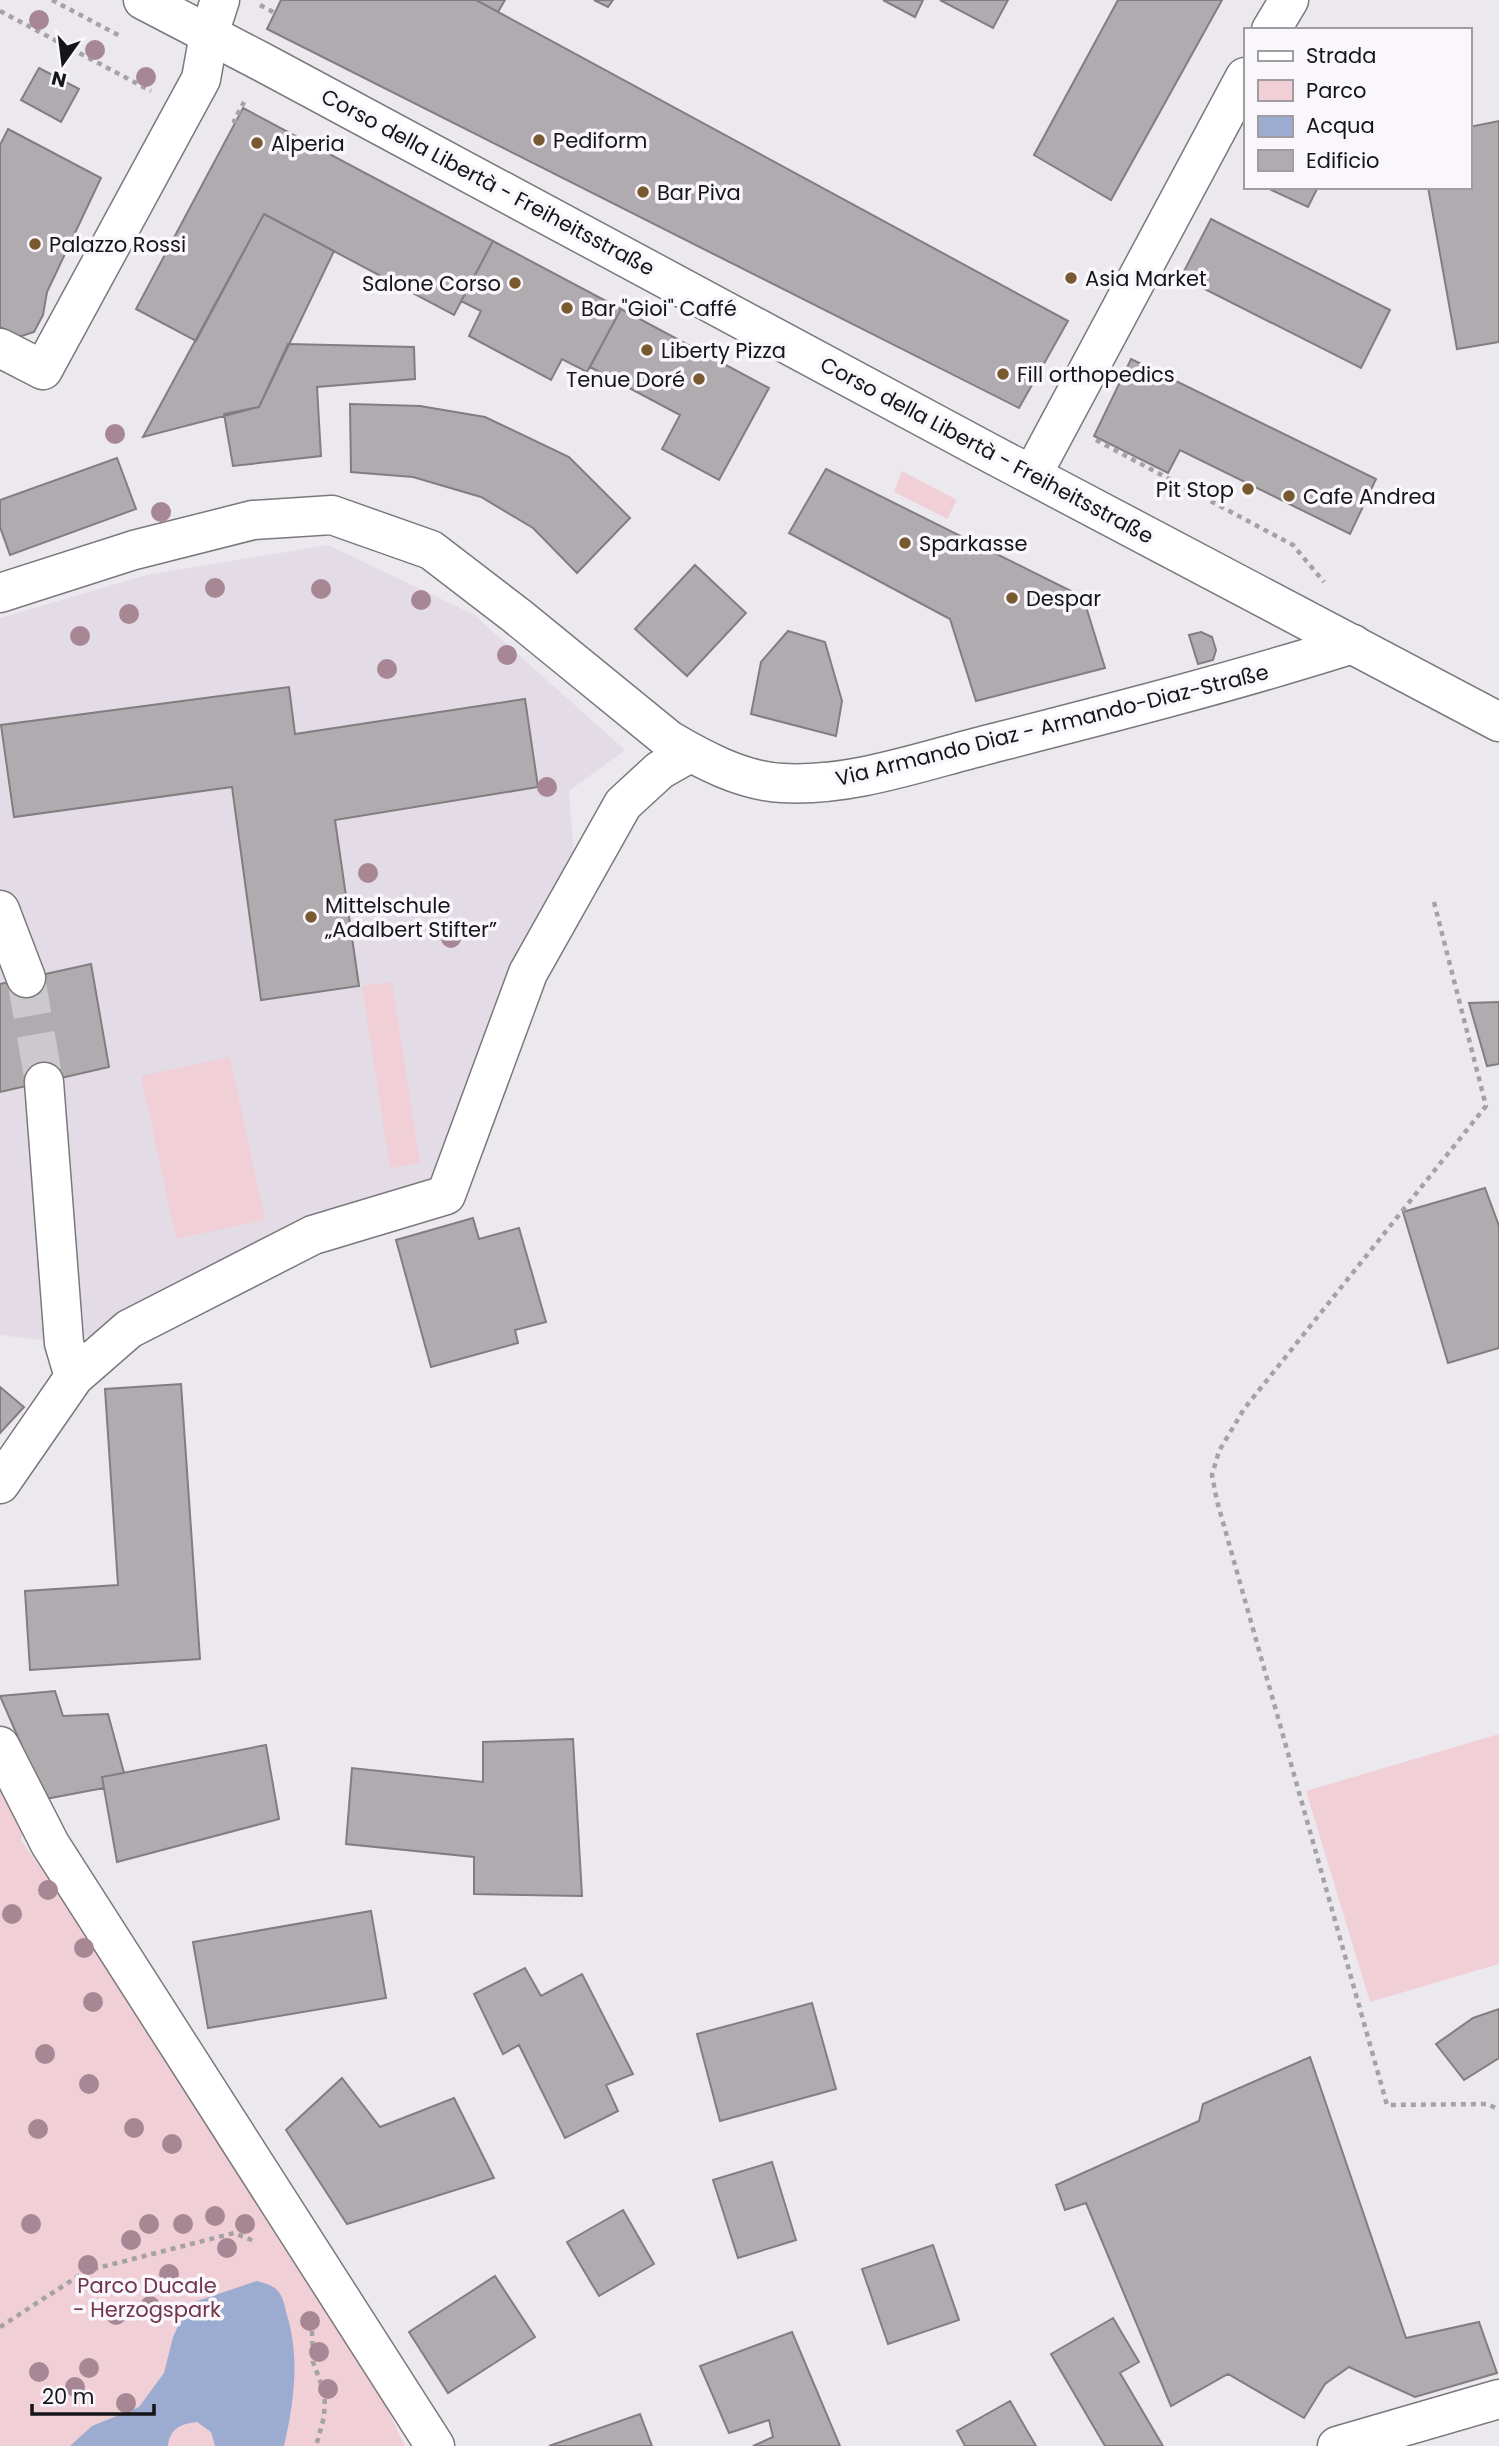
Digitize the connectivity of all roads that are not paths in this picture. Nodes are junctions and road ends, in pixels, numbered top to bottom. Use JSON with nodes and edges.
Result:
{"nodes":[{"id":1,"x":142,"y":0,"type":"edge"},
{"id":2,"x":1289,"y":0,"type":"edge"},
{"id":3,"x":214,"y":17,"type":"edge"},
{"id":4,"x":1272,"y":28,"type":"edge"},
{"id":5,"x":1244,"y":79,"type":"edge"},
{"id":6,"x":0,"y":348,"type":"edge"},
{"id":7,"x":1032,"y":475,"type":"junction"},
{"id":8,"x":0,"y":593,"type":"edge"},
{"id":9,"x":1353,"y":644,"type":"junction"},
{"id":10,"x":1499,"y":722,"type":"edge"},
{"id":11,"x":690,"y":753,"type":"junction"},
{"id":12,"x":0,"y":910,"type":"edge"},
{"id":13,"x":26,"y":978,"type":"tunnel mouth"},
{"id":14,"x":44,"y":1082,"type":"tunnel mouth"},
{"id":15,"x":74,"y":1377,"type":"junction"},
{"id":16,"x":0,"y":1484,"type":"edge"},
{"id":17,"x":0,"y":1746,"type":"edge"},
{"id":18,"x":1499,"y":2399,"type":"edge"},
{"id":19,"x":435,"y":2446,"type":"edge"},
{"id":20,"x":1337,"y":2446,"type":"edge"}],
"edges":[{"from":1,"to":3,"type":"street","name":"Corso della Libertà - Freiheitsstraße"},
{"from":2,"to":4,"type":"street"},
{"from":3,"to":6,"type":"street"},
{"from":3,"to":7,"type":"street","name":"Corso della Libertà - Freiheitsstraße"},
{"from":5,"to":7,"type":"street"},
{"from":7,"to":9,"type":"street","name":"Corso della Libertà - Freiheitsstraße"},
{"from":8,"to":11,"type":"street","name":"Via Armando Diaz - Armando-Diaz-Straße"},
{"from":9,"to":10,"type":"street","name":"Corso della Libertà - Freiheitsstraße"},
{"from":9,"to":11,"type":"street","name":"Via Armando Diaz - Armando-Diaz-Straße"},
{"from":11,"to":15,"type":"street"},
{"from":12,"to":13,"type":"street"},
{"from":14,"to":15,"type":"street"},
{"from":15,"to":16,"type":"street"},
{"from":17,"to":19,"type":"street"},
{"from":18,"to":20,"type":"street"}]}
